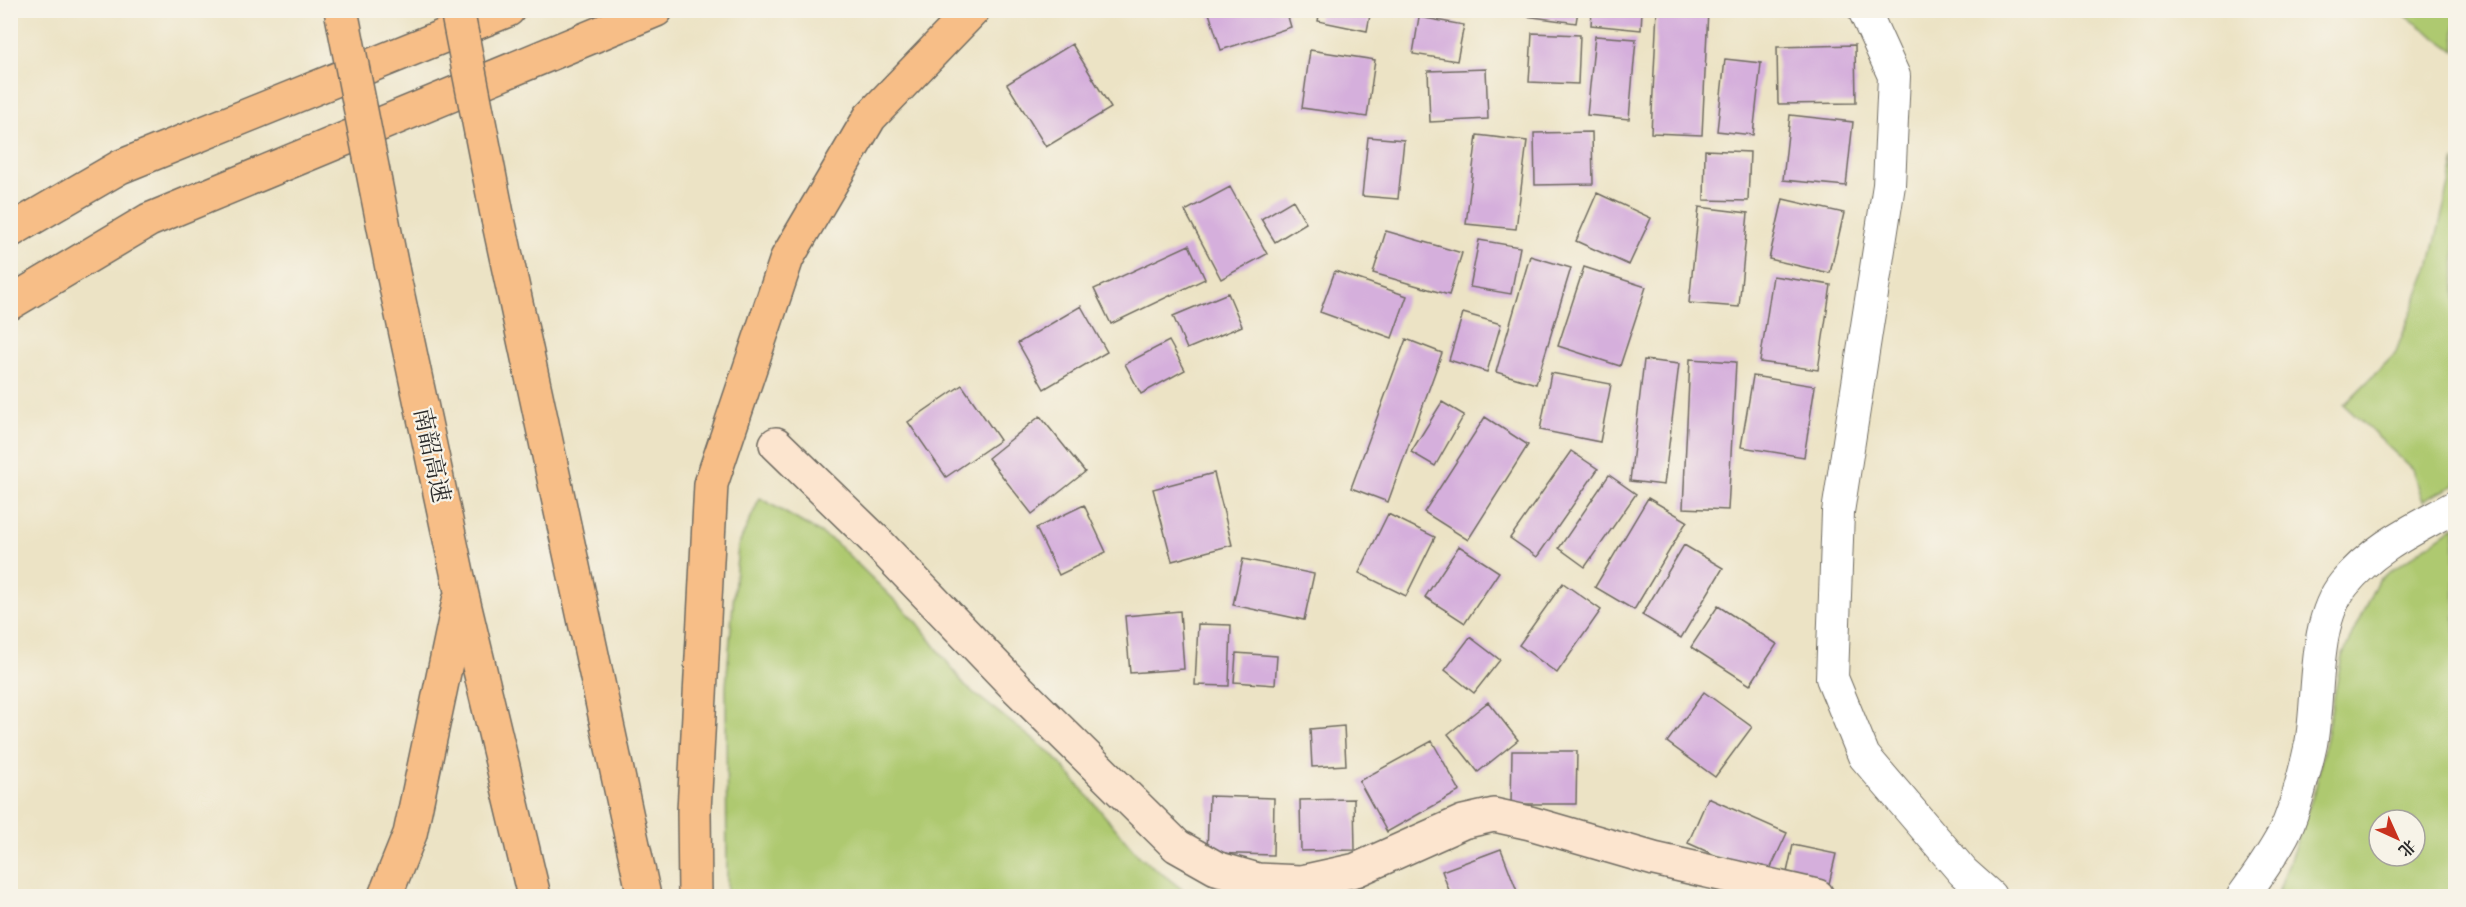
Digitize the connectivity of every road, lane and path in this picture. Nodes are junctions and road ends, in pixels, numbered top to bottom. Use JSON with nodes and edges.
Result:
{"nodes":[{"id":1,"x":341,"y":10,"type":"edge"},
{"id":2,"x":457,"y":10,"type":"edge"},
{"id":3,"x":508,"y":10,"type":"edge"},
{"id":4,"x":656,"y":10,"type":"edge"},
{"id":5,"x":973,"y":10,"type":"edge"},
{"id":6,"x":1864,"y":10,"type":"edge"},
{"id":7,"x":10,"y":231,"type":"edge"},
{"id":8,"x":10,"y":303,"type":"edge"},
{"id":9,"x":776,"y":444,"type":"dead end"},
{"id":10,"x":2456,"y":506,"type":"edge"},
{"id":11,"x":461,"y":591,"type":"junction"},
{"id":12,"x":385,"y":897,"type":"edge"},
{"id":13,"x":534,"y":897,"type":"edge"},
{"id":14,"x":644,"y":897,"type":"edge"},
{"id":15,"x":695,"y":897,"type":"edge"},
{"id":16,"x":1816,"y":897,"type":"edge"},
{"id":17,"x":1990,"y":897,"type":"edge"},
{"id":18,"x":2242,"y":897,"type":"edge"}],
"edges":[{"from":1,"to":11,"type":"highway","name":"南韶高速","bridge":true},
{"from":2,"to":14,"type":"highway","bridge":true},
{"from":3,"to":7,"type":"highway"},
{"from":4,"to":8,"type":"highway"},
{"from":5,"to":15,"type":"highway"},
{"from":6,"to":17,"type":"street"},
{"from":9,"to":16,"type":"street"},
{"from":10,"to":18,"type":"street"},
{"from":11,"to":12,"type":"highway"},
{"from":11,"to":13,"type":"highway","name":"南韶高速"}]}
